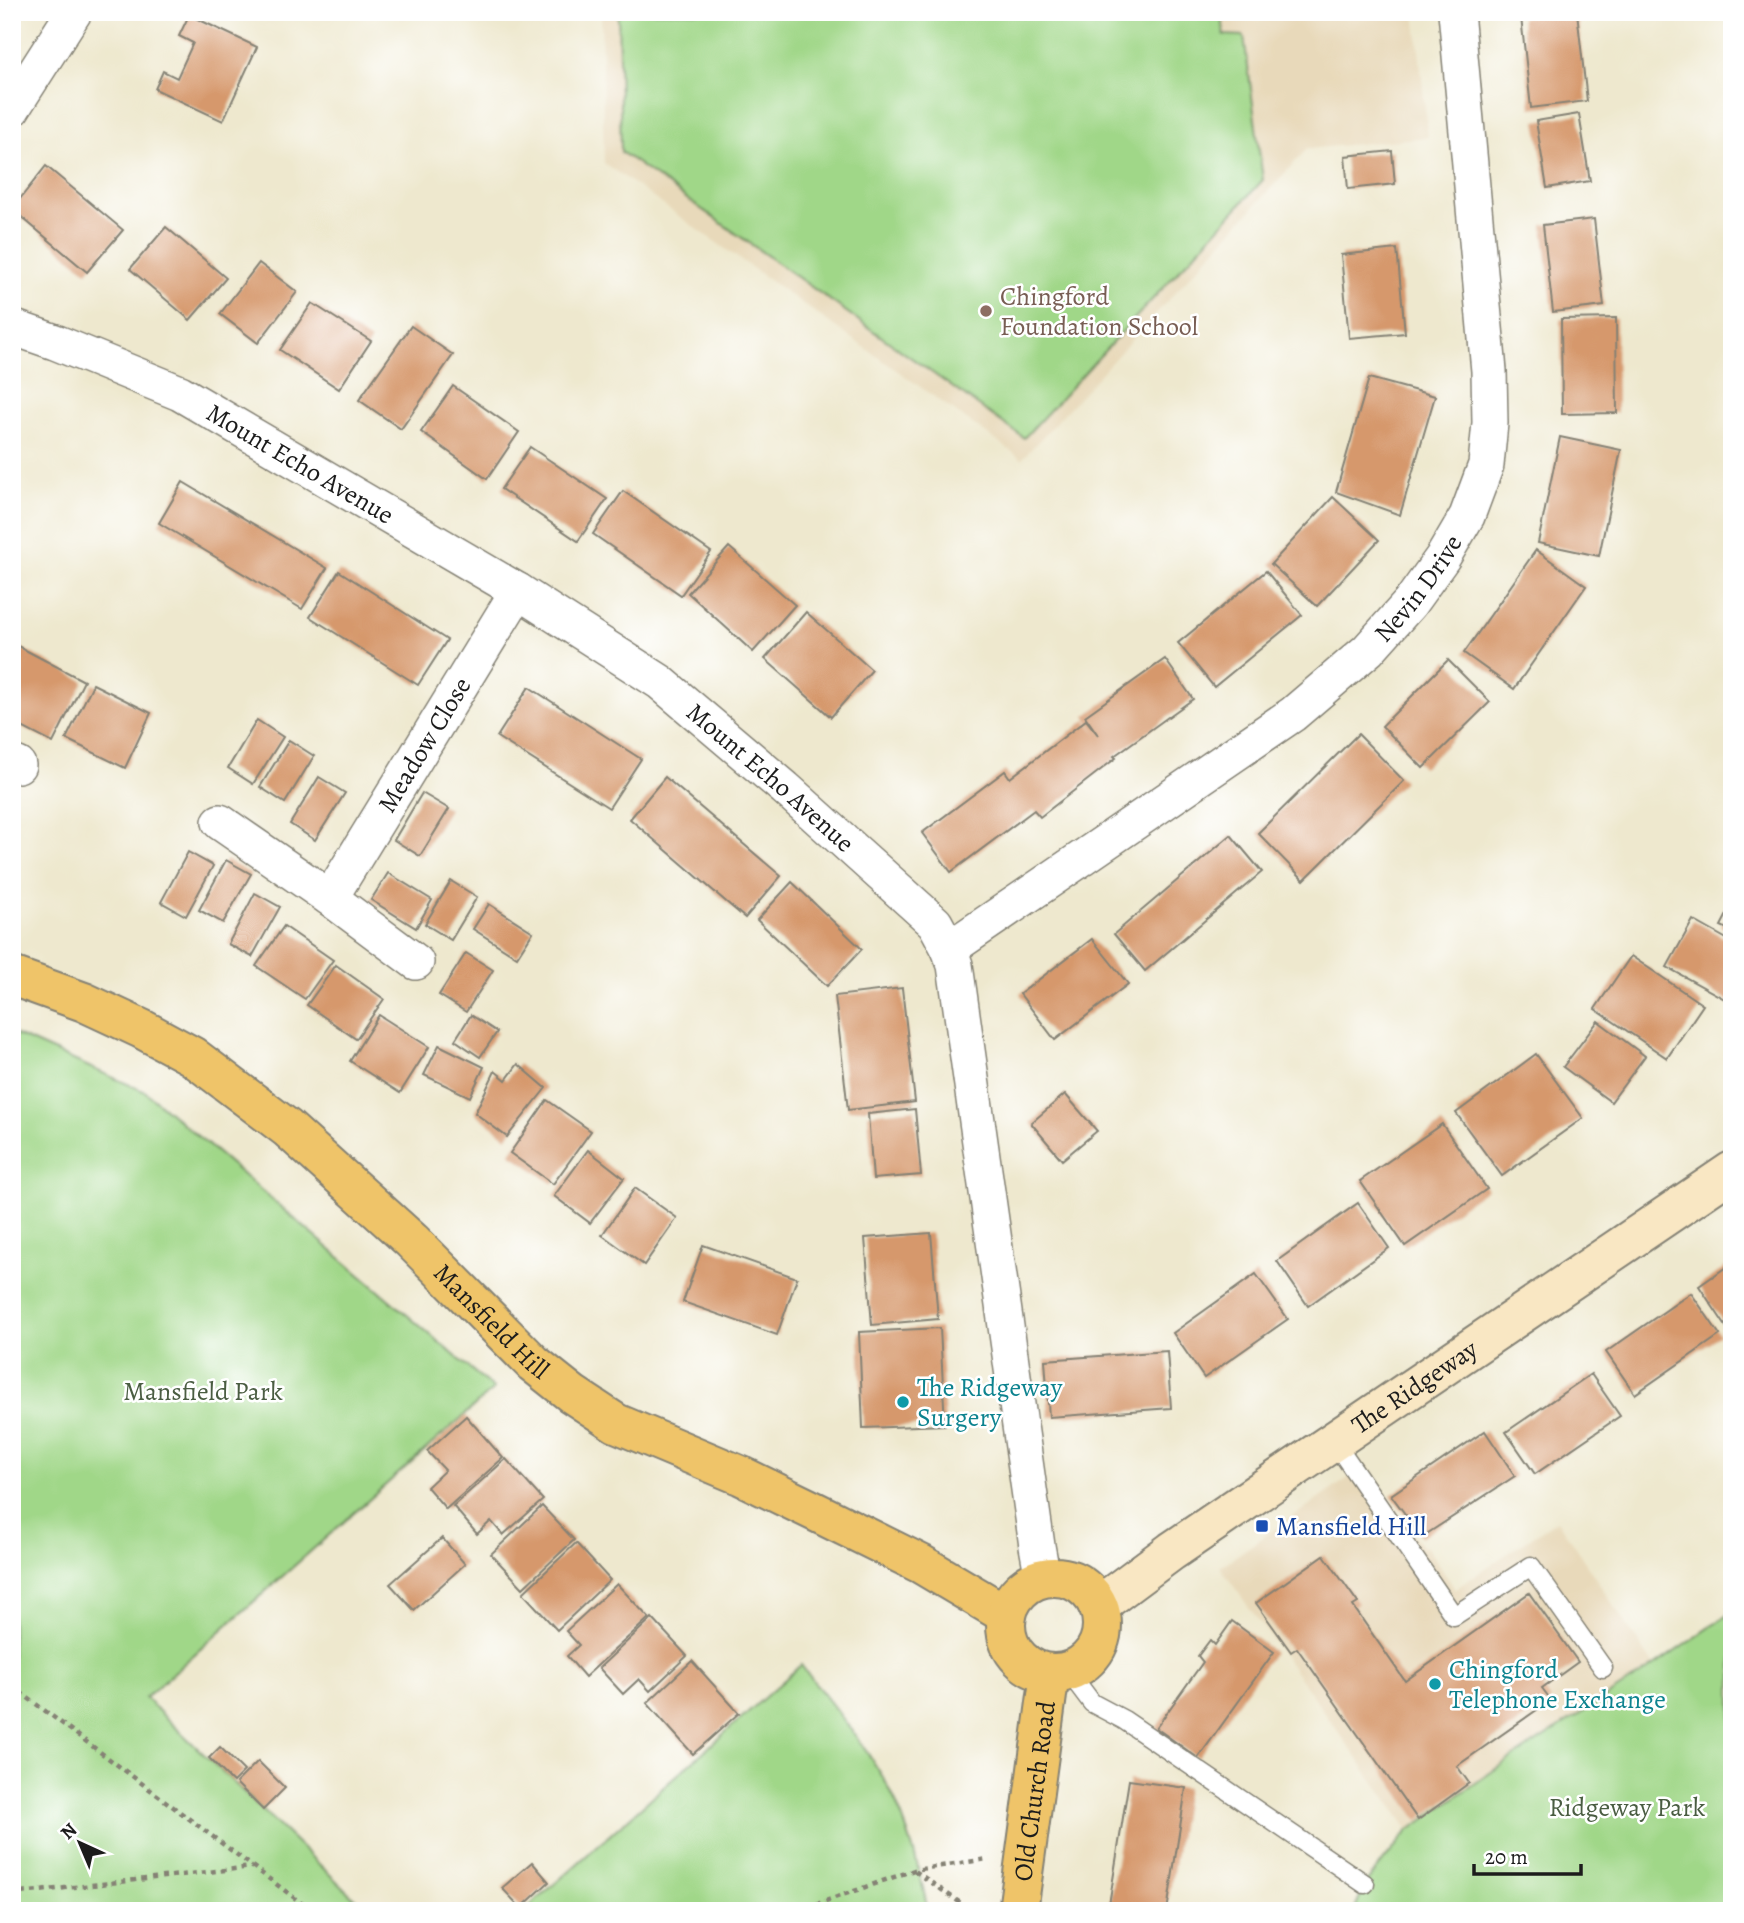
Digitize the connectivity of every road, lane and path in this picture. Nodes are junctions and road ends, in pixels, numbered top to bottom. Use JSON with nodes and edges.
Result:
{"nodes":[{"id":1,"x":74,"y":12,"type":"edge"},
{"id":2,"x":1456,"y":12,"type":"edge"},
{"id":3,"x":12,"y":109,"type":"edge"},
{"id":4,"x":12,"y":327,"type":"edge"},
{"id":5,"x":518,"y":591,"type":"junction"},
{"id":6,"x":219,"y":822,"type":"dead end"},
{"id":7,"x":330,"y":898,"type":"junction"},
{"id":8,"x":949,"y":949,"type":"junction"},
{"id":9,"x":416,"y":962,"type":"dead end"},
{"id":10,"x":12,"y":976,"type":"edge"},
{"id":11,"x":1732,"y":1171,"type":"edge"},
{"id":12,"x":1334,"y":1441,"type":"junction"},
{"id":13,"x":1043,"y":1579,"type":"junction"},
{"id":14,"x":1098,"y":1606,"type":"junction"},
{"id":15,"x":1007,"y":1615,"type":"junction"},
{"id":16,"x":1603,"y":1668,"type":"dead end"},
{"id":17,"x":1059,"y":1672,"type":"junction"},
{"id":18,"x":12,"y":1686,"type":"edge"},
{"id":19,"x":1024,"y":1856,"type":"junction"},
{"id":20,"x":253,"y":1867,"type":"junction"},
{"id":21,"x":914,"y":1870,"type":"junction"},
{"id":22,"x":1365,"y":1884,"type":"dead end"},
{"id":23,"x":12,"y":1894,"type":"edge"},
{"id":24,"x":312,"y":1911,"type":"edge"},
{"id":25,"x":797,"y":1911,"type":"edge"},
{"id":26,"x":972,"y":1911,"type":"edge"},
{"id":27,"x":1018,"y":1911,"type":"edge"}],
"edges":[{"from":1,"to":3,"type":"street"},
{"from":2,"to":8,"type":"street","name":"Nevin Drive"},
{"from":4,"to":5,"type":"street","name":"Mount Echo Avenue"},
{"from":5,"to":7,"type":"street","name":"Meadow Close"},
{"from":5,"to":8,"type":"street","name":"Mount Echo Avenue"},
{"from":6,"to":7,"type":"street"},
{"from":7,"to":9,"type":"street"},
{"from":8,"to":13,"type":"street","name":"Mount Echo Avenue"},
{"from":10,"to":15,"type":"main road","name":"Mansfield Hill"},
{"from":11,"to":12,"type":"main road","name":"The Ridgeway"},
{"from":12,"to":14,"type":"main road","name":"The Ridgeway"},
{"from":12,"to":16,"type":"lane"},
{"from":13,"to":14,"type":"main road"},
{"from":13,"to":15,"type":"main road"},
{"from":14,"to":17,"type":"main road","name":"Old Church Road"},
{"from":15,"to":17,"type":"main road","name":"Old Church Road"},
{"from":17,"to":19,"type":"main road","name":"Old Church Road"},
{"from":17,"to":22,"type":"lane"},
{"from":18,"to":20,"type":"path"},
{"from":19,"to":21,"type":"path"},
{"from":19,"to":27,"type":"main road","name":"Old Church Road"},
{"from":20,"to":23,"type":"path"},
{"from":20,"to":24,"type":"path"},
{"from":21,"to":25,"type":"path"},
{"from":21,"to":26,"type":"path"}]}
